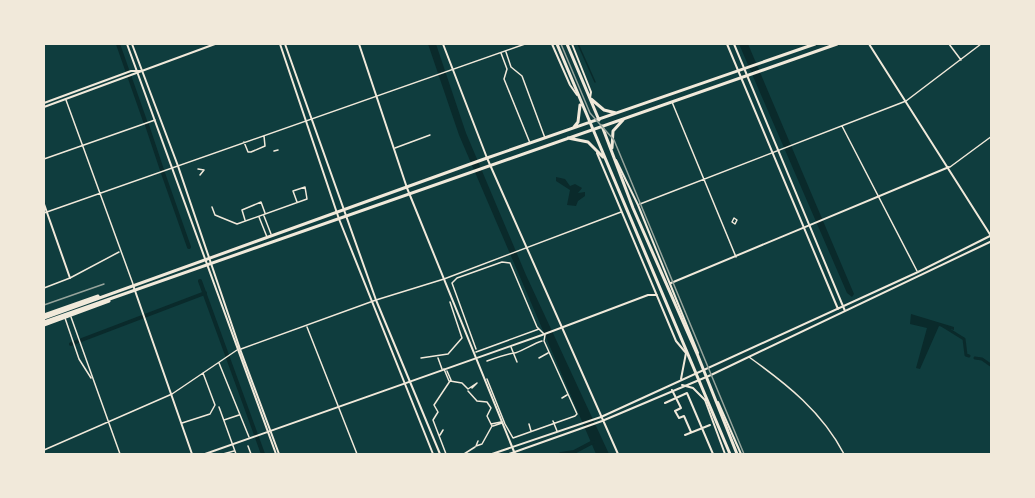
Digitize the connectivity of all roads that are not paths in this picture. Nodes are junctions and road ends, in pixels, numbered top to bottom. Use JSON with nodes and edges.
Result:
{"nodes":[{"id":1,"x":127,"y":44,"type":"edge"},
{"id":2,"x":132,"y":44,"type":"edge"},
{"id":3,"x":215,"y":44,"type":"edge"},
{"id":4,"x":280,"y":44,"type":"edge"},
{"id":5,"x":285,"y":44,"type":"edge"},
{"id":6,"x":358,"y":44,"type":"edge"},
{"id":7,"x":442,"y":44,"type":"edge"},
{"id":8,"x":525,"y":44,"type":"edge"},
{"id":9,"x":552,"y":44,"type":"edge"},
{"id":10,"x":557,"y":44,"type":"edge"},
{"id":11,"x":567,"y":44,"type":"edge"},
{"id":12,"x":572,"y":44,"type":"edge"},
{"id":13,"x":728,"y":44,"type":"edge"},
{"id":14,"x":734,"y":44,"type":"edge"},
{"id":15,"x":815,"y":44,"type":"edge"},
{"id":16,"x":837,"y":44,"type":"edge"},
{"id":17,"x":869,"y":44,"type":"edge"},
{"id":18,"x":949,"y":44,"type":"edge"},
{"id":19,"x":981,"y":44,"type":"edge"},
{"id":20,"x":505,"y":51,"type":"junction"},
{"id":21,"x":501,"y":52,"type":"junction"},
{"id":22,"x":961,"y":60,"type":"junction"},
{"id":23,"x":744,"y":68,"type":"junction"},
{"id":24,"x":451,"y":69,"type":"junction"},
{"id":25,"x":738,"y":70,"type":"junction"},
{"id":26,"x":141,"y":71,"type":"junction"},
{"id":27,"x":136,"y":72,"type":"junction"},
{"id":28,"x":747,"y":75,"type":"junction"},
{"id":29,"x":741,"y":77,"type":"junction"},
{"id":30,"x":577,"y":95,"type":"junction"},
{"id":31,"x":376,"y":96,"type":"junction"},
{"id":32,"x":65,"y":97,"type":"junction"},
{"id":33,"x":590,"y":98,"type":"junction"},
{"id":34,"x":672,"y":101,"type":"junction"},
{"id":35,"x":906,"y":101,"type":"junction"},
{"id":36,"x":580,"y":103,"type":"junction"},
{"id":37,"x":44,"y":105,"type":"edge"},
{"id":38,"x":618,"y":114,"type":"junction"},
{"id":39,"x":625,"y":118,"type":"junction"},
{"id":40,"x":312,"y":119,"type":"junction"},
{"id":41,"x":155,"y":120,"type":"junction"},
{"id":42,"x":307,"y":120,"type":"junction"},
{"id":43,"x":599,"y":120,"type":"junction"},
{"id":44,"x":589,"y":123,"type":"junction"},
{"id":45,"x":842,"y":125,"type":"junction"},
{"id":46,"x":602,"y":126,"type":"junction"},
{"id":47,"x":284,"y":128,"type":"junction"},
{"id":48,"x":571,"y":129,"type":"junction"},
{"id":49,"x":592,"y":129,"type":"junction"},
{"id":50,"x":288,"y":131,"type":"dead end"},
{"id":51,"x":430,"y":135,"type":"dead end"},
{"id":52,"x":264,"y":136,"type":"junction"},
{"id":53,"x":992,"y":136,"type":"edge"},
{"id":54,"x":545,"y":138,"type":"junction"},
{"id":55,"x":567,"y":138,"type":"junction"},
{"id":56,"x":244,"y":142,"type":"junction"},
{"id":57,"x":530,"y":143,"type":"junction"},
{"id":58,"x":83,"y":145,"type":"junction"},
{"id":59,"x":394,"y":149,"type":"junction"},
{"id":60,"x":278,"y":150,"type":"dead end"},
{"id":61,"x":596,"y":150,"type":"junction"},
{"id":62,"x":779,"y":150,"type":"junction"},
{"id":63,"x":274,"y":151,"type":"dead end"},
{"id":64,"x":613,"y":152,"type":"junction"},
{"id":65,"x":774,"y":152,"type":"junction"},
{"id":66,"x":487,"y":158,"type":"junction"},
{"id":67,"x":605,"y":158,"type":"junction"},
{"id":68,"x":44,"y":159,"type":"edge"},
{"id":69,"x":615,"y":159,"type":"junction"},
{"id":70,"x":178,"y":166,"type":"junction"},
{"id":71,"x":490,"y":166,"type":"junction"},
{"id":72,"x":949,"y":167,"type":"junction"},
{"id":73,"x":172,"y":168,"type":"junction"},
{"id":74,"x":198,"y":170,"type":"dead end"},
{"id":75,"x":200,"y":175,"type":"dead end"},
{"id":76,"x":703,"y":179,"type":"junction"},
{"id":77,"x":407,"y":188,"type":"junction"},
{"id":78,"x":100,"y":193,"type":"junction"},
{"id":79,"x":410,"y":194,"type":"junction"},
{"id":80,"x":879,"y":198,"type":"junction"},
{"id":81,"x":297,"y":202,"type":"junction"},
{"id":82,"x":44,"y":204,"type":"edge"},
{"id":83,"x":638,"y":205,"type":"junction"},
{"id":84,"x":212,"y":207,"type":"dead end"},
{"id":85,"x":344,"y":210,"type":"junction"},
{"id":86,"x":45,"y":212,"type":"edge"},
{"id":87,"x":337,"y":212,"type":"junction"},
{"id":88,"x":622,"y":212,"type":"junction"},
{"id":89,"x":264,"y":214,"type":"junction"},
{"id":90,"x":259,"y":216,"type":"junction"},
{"id":91,"x":347,"y":216,"type":"junction"},
{"id":92,"x":339,"y":219,"type":"junction"},
{"id":93,"x":245,"y":221,"type":"junction"},
{"id":94,"x":813,"y":225,"type":"junction"},
{"id":95,"x":806,"y":228,"type":"junction"},
{"id":96,"x":269,"y":236,"type":"junction"},
{"id":97,"x":991,"y":239,"type":"edge"},
{"id":98,"x":526,"y":248,"type":"junction"},
{"id":99,"x":120,"y":252,"type":"junction"},
{"id":100,"x":736,"y":257,"type":"junction"},
{"id":101,"x":207,"y":258,"type":"junction"},
{"id":102,"x":209,"y":265,"type":"junction"},
{"id":103,"x":918,"y":272,"type":"junction"},
{"id":104,"x":70,"y":278,"type":"junction"},
{"id":105,"x":444,"y":279,"type":"junction"},
{"id":106,"x":671,"y":283,"type":"junction"},
{"id":107,"x":133,"y":285,"type":"junction"},
{"id":108,"x":44,"y":288,"type":"edge"},
{"id":109,"x":135,"y":291,"type":"junction"},
{"id":110,"x":108,"y":294,"type":"junction"},
{"id":111,"x":657,"y":296,"type":"junction"},
{"id":112,"x":112,"y":299,"type":"junction"},
{"id":113,"x":375,"y":300,"type":"junction"},
{"id":114,"x":451,"y":302,"type":"junction"},
{"id":115,"x":445,"y":305,"type":"dead end"},
{"id":116,"x":843,"y":306,"type":"junction"},
{"id":117,"x":837,"y":308,"type":"junction"},
{"id":118,"x":845,"y":311,"type":"junction"},
{"id":119,"x":841,"y":313,"type":"junction"},
{"id":120,"x":63,"y":315,"type":"junction"},
{"id":121,"x":71,"y":316,"type":"junction"},
{"id":122,"x":44,"y":320,"type":"edge"},
{"id":123,"x":306,"y":326,"type":"junction"},
{"id":124,"x":561,"y":328,"type":"junction"},
{"id":125,"x":540,"y":329,"type":"junction"},
{"id":126,"x":544,"y":335,"type":"junction"},
{"id":127,"x":542,"y":341,"type":"dead end"},
{"id":128,"x":511,"y":346,"type":"junction"},
{"id":129,"x":476,"y":349,"type":"dead end"},
{"id":130,"x":238,"y":350,"type":"junction"},
{"id":131,"x":686,"y":352,"type":"junction"},
{"id":132,"x":474,"y":353,"type":"junction"},
{"id":133,"x":549,"y":353,"type":"junction"},
{"id":134,"x":514,"y":354,"type":"junction"},
{"id":135,"x":698,"y":356,"type":"junction"},
{"id":136,"x":437,"y":357,"type":"junction"},
{"id":137,"x":475,"y":357,"type":"junction"},
{"id":138,"x":749,"y":357,"type":"junction"},
{"id":139,"x":421,"y":358,"type":"dead end"},
{"id":140,"x":539,"y":358,"type":"dead end"},
{"id":141,"x":488,"y":361,"type":"dead end"},
{"id":142,"x":219,"y":362,"type":"junction"},
{"id":143,"x":517,"y":362,"type":"dead end"},
{"id":144,"x":444,"y":368,"type":"junction"},
{"id":145,"x":704,"y":370,"type":"junction"},
{"id":146,"x":203,"y":373,"type":"junction"},
{"id":147,"x":695,"y":374,"type":"junction"},
{"id":148,"x":706,"y":376,"type":"junction"},
{"id":149,"x":92,"y":379,"type":"junction"},
{"id":150,"x":488,"y":379,"type":"dead end"},
{"id":151,"x":696,"y":379,"type":"junction"},
{"id":152,"x":681,"y":380,"type":"junction"},
{"id":153,"x":409,"y":381,"type":"junction"},
{"id":154,"x":450,"y":381,"type":"junction"},
{"id":155,"x":405,"y":382,"type":"junction"},
{"id":156,"x":682,"y":385,"type":"junction"},
{"id":157,"x":472,"y":388,"type":"dead end"},
{"id":158,"x":468,"y":389,"type":"junction"},
{"id":159,"x":672,"y":390,"type":"junction"},
{"id":160,"x":172,"y":394,"type":"junction"},
{"id":161,"x":568,"y":395,"type":"junction"},
{"id":162,"x":562,"y":398,"type":"dead end"},
{"id":163,"x":676,"y":398,"type":"junction"},
{"id":164,"x":705,"y":400,"type":"junction"},
{"id":165,"x":665,"y":403,"type":"dead end"},
{"id":166,"x":219,"y":407,"type":"dead end"},
{"id":167,"x":337,"y":408,"type":"junction"},
{"id":168,"x":239,"y":415,"type":"junction"},
{"id":169,"x":601,"y":417,"type":"junction"},
{"id":170,"x":224,"y":420,"type":"junction"},
{"id":171,"x":553,"y":421,"type":"dead end"},
{"id":172,"x":602,"y":421,"type":"junction"},
{"id":173,"x":108,"y":422,"type":"junction"},
{"id":174,"x":502,"y":422,"type":"junction"},
{"id":175,"x":182,"y":424,"type":"junction"},
{"id":176,"x":529,"y":424,"type":"dead end"},
{"id":177,"x":491,"y":425,"type":"junction"},
{"id":178,"x":555,"y":425,"type":"junction"},
{"id":179,"x":710,"y":425,"type":"dead end"},
{"id":180,"x":702,"y":428,"type":"junction"},
{"id":181,"x":269,"y":430,"type":"junction"},
{"id":182,"x":423,"y":430,"type":"junction"},
{"id":183,"x":444,"y":430,"type":"dead end"},
{"id":184,"x":418,"y":431,"type":"dead end"},
{"id":185,"x":532,"y":432,"type":"junction"},
{"id":186,"x":557,"y":432,"type":"junction"},
{"id":187,"x":691,"y":432,"type":"junction"},
{"id":188,"x":439,"y":435,"type":"junction"},
{"id":189,"x":685,"y":435,"type":"dead end"},
{"id":190,"x":250,"y":438,"type":"junction"},
{"id":191,"x":535,"y":439,"type":"junction"},
{"id":192,"x":478,"y":441,"type":"dead end"},
{"id":193,"x":232,"y":444,"type":"junction"},
{"id":194,"x":248,"y":446,"type":"dead end"},
{"id":195,"x":476,"y":447,"type":"junction"},
{"id":196,"x":513,"y":447,"type":"junction"},
{"id":197,"x":44,"y":450,"type":"edge"},
{"id":198,"x":235,"y":451,"type":"junction"},
{"id":199,"x":120,"y":454,"type":"edge"},
{"id":200,"x":192,"y":454,"type":"edge"},
{"id":201,"x":205,"y":454,"type":"edge"},
{"id":202,"x":224,"y":454,"type":"edge"},
{"id":203,"x":236,"y":454,"type":"edge"},
{"id":204,"x":251,"y":454,"type":"edge"},
{"id":205,"x":278,"y":454,"type":"edge"},
{"id":206,"x":357,"y":454,"type":"edge"},
{"id":207,"x":433,"y":454,"type":"edge"},
{"id":208,"x":440,"y":454,"type":"edge"},
{"id":209,"x":446,"y":454,"type":"edge"},
{"id":210,"x":464,"y":454,"type":"edge"},
{"id":211,"x":492,"y":454,"type":"edge"},
{"id":212,"x":509,"y":454,"type":"edge"},
{"id":213,"x":515,"y":454,"type":"edge"},
{"id":214,"x":618,"y":454,"type":"edge"},
{"id":215,"x":713,"y":454,"type":"edge"},
{"id":216,"x":728,"y":454,"type":"edge"},
{"id":217,"x":739,"y":454,"type":"edge"},
{"id":218,"x":844,"y":454,"type":"edge"}],
"edges":[{"from":1,"to":27,"type":"main road"},
{"from":2,"to":26,"type":"main road"},
{"from":3,"to":26,"type":"main road"},
{"from":4,"to":42,"type":"main road"},
{"from":5,"to":40,"type":"main road"},
{"from":6,"to":31,"type":"main road"},
{"from":7,"to":24,"type":"main road"},
{"from":8,"to":20,"type":"street"},
{"from":9,"to":30,"type":"main road"},
{"from":10,"to":30,"type":"main road"},
{"from":11,"to":33,"type":"main road"},
{"from":12,"to":33,"type":"main road"},
{"from":13,"to":25,"type":"main road"},
{"from":14,"to":23,"type":"main road"},
{"from":15,"to":23,"type":"main road"},
{"from":16,"to":28,"type":"main road"},
{"from":17,"to":35,"type":"main road"},
{"from":18,"to":22,"type":"street"},
{"from":19,"to":22,"type":"street"},
{"from":20,"to":21,"type":"street"},
{"from":20,"to":54,"type":"street"},
{"from":21,"to":24,"type":"street"},
{"from":21,"to":57,"type":"street"},
{"from":22,"to":35,"type":"street"},
{"from":23,"to":25,"type":"main road"},
{"from":23,"to":28,"type":"main road"},
{"from":24,"to":31,"type":"street"},
{"from":24,"to":66,"type":"main road"},
{"from":25,"to":29,"type":"main road"},
{"from":25,"to":38,"type":"main road"},
{"from":26,"to":27,"type":"main road"},
{"from":26,"to":70,"type":"main road"},
{"from":27,"to":32,"type":"main road"},
{"from":27,"to":41,"type":"main road"},
{"from":28,"to":29,"type":"main road"},
{"from":28,"to":62,"type":"main road"},
{"from":29,"to":34,"type":"main road"},
{"from":29,"to":65,"type":"main road"},
{"from":30,"to":36,"type":"main road"},
{"from":31,"to":40,"type":"street"},
{"from":31,"to":59,"type":"main road"},
{"from":32,"to":37,"type":"main road"},
{"from":32,"to":58,"type":"street"},
{"from":33,"to":38,"type":"main road"},
{"from":33,"to":43,"type":"main road"},
{"from":34,"to":39,"type":"main road"},
{"from":34,"to":76,"type":"street"},
{"from":35,"to":45,"type":"street"},
{"from":35,"to":72,"type":"main road"},
{"from":36,"to":44,"type":"main road"},
{"from":36,"to":48,"type":"main road"},
{"from":38,"to":43,"type":"main road"},
{"from":39,"to":46,"type":"main road"},
{"from":39,"to":64,"type":"main road"},
{"from":40,"to":42,"type":"street"},
{"from":40,"to":85,"type":"main road"},
{"from":41,"to":58,"type":"street"},
{"from":41,"to":73,"type":"main road"},
{"from":42,"to":47,"type":"street"},
{"from":42,"to":87,"type":"main road"},
{"from":43,"to":44,"type":"main road"},
{"from":43,"to":46,"type":"main road"},
{"from":44,"to":48,"type":"main road"},
{"from":44,"to":49,"type":"main road"},
{"from":45,"to":62,"type":"street"},
{"from":45,"to":80,"type":"street"},
{"from":46,"to":49,"type":"main road"},
{"from":46,"to":64,"type":"main road"},
{"from":47,"to":50,"type":"street"},
{"from":47,"to":52,"type":"street"},
{"from":48,"to":54,"type":"main road"},
{"from":49,"to":55,"type":"main road"},
{"from":49,"to":67,"type":"main road"},
{"from":51,"to":59,"type":"street"},
{"from":52,"to":56,"type":"street"},
{"from":52,"to":56,"type":"street"},
{"from":53,"to":72,"type":"street"},
{"from":54,"to":57,"type":"main road"},
{"from":55,"to":61,"type":"main road"},
{"from":55,"to":71,"type":"main road"},
{"from":56,"to":70,"type":"street"},
{"from":57,"to":66,"type":"main road"},
{"from":58,"to":68,"type":"street"},
{"from":58,"to":78,"type":"street"},
{"from":59,"to":77,"type":"main road"},
{"from":60,"to":63,"type":"street"},
{"from":61,"to":67,"type":"main road"},
{"from":61,"to":88,"type":"main road"},
{"from":62,"to":65,"type":"street"},
{"from":62,"to":94,"type":"main road"},
{"from":64,"to":69,"type":"main road"},
{"from":65,"to":76,"type":"street"},
{"from":65,"to":95,"type":"main road"},
{"from":66,"to":71,"type":"main road"},
{"from":66,"to":77,"type":"main road"},
{"from":67,"to":131,"type":"main road"},
{"from":69,"to":83,"type":"main road"},
{"from":69,"to":135,"type":"main road"},
{"from":70,"to":73,"type":"street"},
{"from":70,"to":101,"type":"main road"},
{"from":71,"to":79,"type":"main road"},
{"from":71,"to":98,"type":"main road"},
{"from":72,"to":80,"type":"main road"},
{"from":72,"to":97,"type":"main road"},
{"from":73,"to":78,"type":"street"},
{"from":73,"to":101,"type":"main road"},
{"from":74,"to":75,"type":"street"},
{"from":76,"to":83,"type":"street"},
{"from":76,"to":100,"type":"street"},
{"from":77,"to":79,"type":"main road"},
{"from":77,"to":85,"type":"main road"},
{"from":78,"to":86,"type":"street"},
{"from":78,"to":99,"type":"street"},
{"from":79,"to":91,"type":"main road"},
{"from":79,"to":105,"type":"main road"},
{"from":80,"to":94,"type":"main road"},
{"from":80,"to":103,"type":"street"},
{"from":81,"to":81,"type":"street"},
{"from":81,"to":89,"type":"street"},
{"from":82,"to":86,"type":"main road"},
{"from":83,"to":106,"type":"main road"},
{"from":84,"to":93,"type":"street"},
{"from":85,"to":87,"type":"main road"},
{"from":85,"to":91,"type":"main road"},
{"from":86,"to":104,"type":"main road"},
{"from":87,"to":92,"type":"main road"},
{"from":87,"to":96,"type":"main road"},
{"from":88,"to":98,"type":"street"},
{"from":88,"to":111,"type":"main road"},
{"from":89,"to":90,"type":"street"},
{"from":89,"to":93,"type":"street"},
{"from":89,"to":96,"type":"street"},
{"from":90,"to":93,"type":"street"},
{"from":90,"to":96,"type":"street"},
{"from":91,"to":92,"type":"main road"},
{"from":91,"to":113,"type":"main road"},
{"from":92,"to":102,"type":"main road"},
{"from":92,"to":113,"type":"main road"},
{"from":94,"to":95,"type":"main road"},
{"from":94,"to":116,"type":"main road"},
{"from":95,"to":100,"type":"main road"},
{"from":95,"to":117,"type":"main road"},
{"from":96,"to":101,"type":"main road"},
{"from":97,"to":103,"type":"main road"},
{"from":97,"to":118,"type":"main road"},
{"from":98,"to":105,"type":"street"},
{"from":98,"to":124,"type":"main road"},
{"from":99,"to":104,"type":"street"},
{"from":99,"to":107,"type":"street"},
{"from":100,"to":106,"type":"main road"},
{"from":101,"to":102,"type":"main road"},
{"from":101,"to":107,"type":"main road"},
{"from":102,"to":109,"type":"main road"},
{"from":102,"to":130,"type":"main road"},
{"from":103,"to":116,"type":"main road"},
{"from":104,"to":108,"type":"street"},
{"from":105,"to":113,"type":"street"},
{"from":105,"to":114,"type":"main road"},
{"from":106,"to":135,"type":"main road"},
{"from":107,"to":109,"type":"main road"},
{"from":107,"to":110,"type":"main road"},
{"from":109,"to":112,"type":"main road"},
{"from":109,"to":160,"type":"main road"},
{"from":110,"to":120,"type":"main road"},
{"from":110,"to":122,"type":"main road"},
{"from":111,"to":124,"type":"main road"},
{"from":111,"to":131,"type":"main road"},
{"from":112,"to":120,"type":"main road"},
{"from":112,"to":121,"type":"main road"},
{"from":113,"to":123,"type":"street"},
{"from":113,"to":153,"type":"main road"},
{"from":113,"to":155,"type":"main road"},
{"from":114,"to":115,"type":"street"},
{"from":114,"to":132,"type":"main road"},
{"from":114,"to":136,"type":"street"},
{"from":116,"to":117,"type":"main road"},
{"from":116,"to":118,"type":"main road"},
{"from":117,"to":119,"type":"main road"},
{"from":117,"to":145,"type":"main road"},
{"from":118,"to":119,"type":"main road"},
{"from":119,"to":138,"type":"main road"},
{"from":120,"to":121,"type":"main road"},
{"from":120,"to":122,"type":"main road"},
{"from":120,"to":122,"type":"main road"},
{"from":120,"to":149,"type":"street"},
{"from":121,"to":149,"type":"street"},
{"from":123,"to":130,"type":"street"},
{"from":123,"to":167,"type":"street"},
{"from":124,"to":126,"type":"main road"},
{"from":124,"to":169,"type":"main road"},
{"from":125,"to":126,"type":"street"},
{"from":125,"to":129,"type":"street"},
{"from":125,"to":132,"type":"street"},
{"from":126,"to":128,"type":"main road"},
{"from":126,"to":133,"type":"street"},
{"from":127,"to":134,"type":"street"},
{"from":128,"to":134,"type":"street"},
{"from":128,"to":137,"type":"main road"},
{"from":130,"to":142,"type":"street"},
{"from":130,"to":181,"type":"main road"},
{"from":131,"to":147,"type":"main road"},
{"from":131,"to":152,"type":"main road"},
{"from":132,"to":137,"type":"main road"},
{"from":133,"to":140,"type":"street"},
{"from":133,"to":161,"type":"street"},
{"from":134,"to":141,"type":"street"},
{"from":134,"to":143,"type":"street"},
{"from":135,"to":145,"type":"main road"},
{"from":136,"to":139,"type":"street"},
{"from":136,"to":144,"type":"street"},
{"from":137,"to":144,"type":"main road"},
{"from":137,"to":174,"type":"main road"},
{"from":138,"to":148,"type":"main road"},
{"from":138,"to":218,"type":"street"},
{"from":142,"to":146,"type":"street"},
{"from":142,"to":168,"type":"street"},
{"from":144,"to":153,"type":"main road"},
{"from":144,"to":154,"type":"street"},
{"from":145,"to":147,"type":"main road"},
{"from":145,"to":148,"type":"main road"},
{"from":146,"to":160,"type":"street"},
{"from":146,"to":175,"type":"street"},
{"from":147,"to":151,"type":"main road"},
{"from":147,"to":152,"type":"main road"},
{"from":148,"to":151,"type":"main road"},
{"from":148,"to":217,"type":"main road"},
{"from":149,"to":173,"type":"street"},
{"from":150,"to":185,"type":"street"},
{"from":151,"to":156,"type":"main road"},
{"from":151,"to":164,"type":"main road"},
{"from":152,"to":169,"type":"main road"},
{"from":153,"to":155,"type":"main road"},
{"from":153,"to":208,"type":"main road"},
{"from":154,"to":158,"type":"street"},
{"from":154,"to":188,"type":"street"},
{"from":155,"to":167,"type":"main road"},
{"from":155,"to":182,"type":"main road"},
{"from":156,"to":159,"type":"main road"},
{"from":156,"to":164,"type":"main road"},
{"from":157,"to":158,"type":"street"},
{"from":158,"to":177,"type":"street"},
{"from":159,"to":163,"type":"main road"},
{"from":159,"to":172,"type":"main road"},
{"from":160,"to":173,"type":"street"},
{"from":160,"to":175,"type":"main road"},
{"from":161,"to":162,"type":"street"},
{"from":161,"to":178,"type":"street"},
{"from":163,"to":165,"type":"main road"},
{"from":163,"to":180,"type":"main road"},
{"from":163,"to":187,"type":"main road"},
{"from":164,"to":216,"type":"main road"},
{"from":166,"to":170,"type":"street"},
{"from":167,"to":181,"type":"main road"},
{"from":167,"to":206,"type":"street"},
{"from":168,"to":170,"type":"street"},
{"from":168,"to":190,"type":"street"},
{"from":169,"to":172,"type":"main road"},
{"from":169,"to":186,"type":"main road"},
{"from":170,"to":193,"type":"street"},
{"from":171,"to":178,"type":"street"},
{"from":172,"to":213,"type":"main road"},
{"from":172,"to":214,"type":"main road"},
{"from":173,"to":197,"type":"street"},
{"from":173,"to":199,"type":"street"},
{"from":174,"to":177,"type":"street"},
{"from":174,"to":196,"type":"main road"},
{"from":175,"to":200,"type":"main road"},
{"from":176,"to":185,"type":"street"},
{"from":177,"to":195,"type":"street"},
{"from":178,"to":185,"type":"street"},
{"from":178,"to":186,"type":"street"},
{"from":179,"to":180,"type":"main road"},
{"from":180,"to":187,"type":"main road"},
{"from":180,"to":215,"type":"main road"},
{"from":181,"to":190,"type":"main road"},
{"from":181,"to":205,"type":"main road"},
{"from":182,"to":184,"type":"street"},
{"from":182,"to":207,"type":"main road"},
{"from":183,"to":188,"type":"street"},
{"from":185,"to":191,"type":"street"},
{"from":186,"to":191,"type":"main road"},
{"from":187,"to":189,"type":"main road"},
{"from":188,"to":209,"type":"street"},
{"from":190,"to":193,"type":"main road"},
{"from":191,"to":196,"type":"main road"},
{"from":192,"to":195,"type":"street"},
{"from":193,"to":198,"type":"street"},
{"from":193,"to":201,"type":"main road"},
{"from":194,"to":204,"type":"street"},
{"from":195,"to":210,"type":"street"},
{"from":196,"to":211,"type":"main road"},
{"from":196,"to":213,"type":"main road"},
{"from":198,"to":202,"type":"street"},
{"from":198,"to":203,"type":"street"},
{"from":212,"to":213,"type":"main road"}]}
